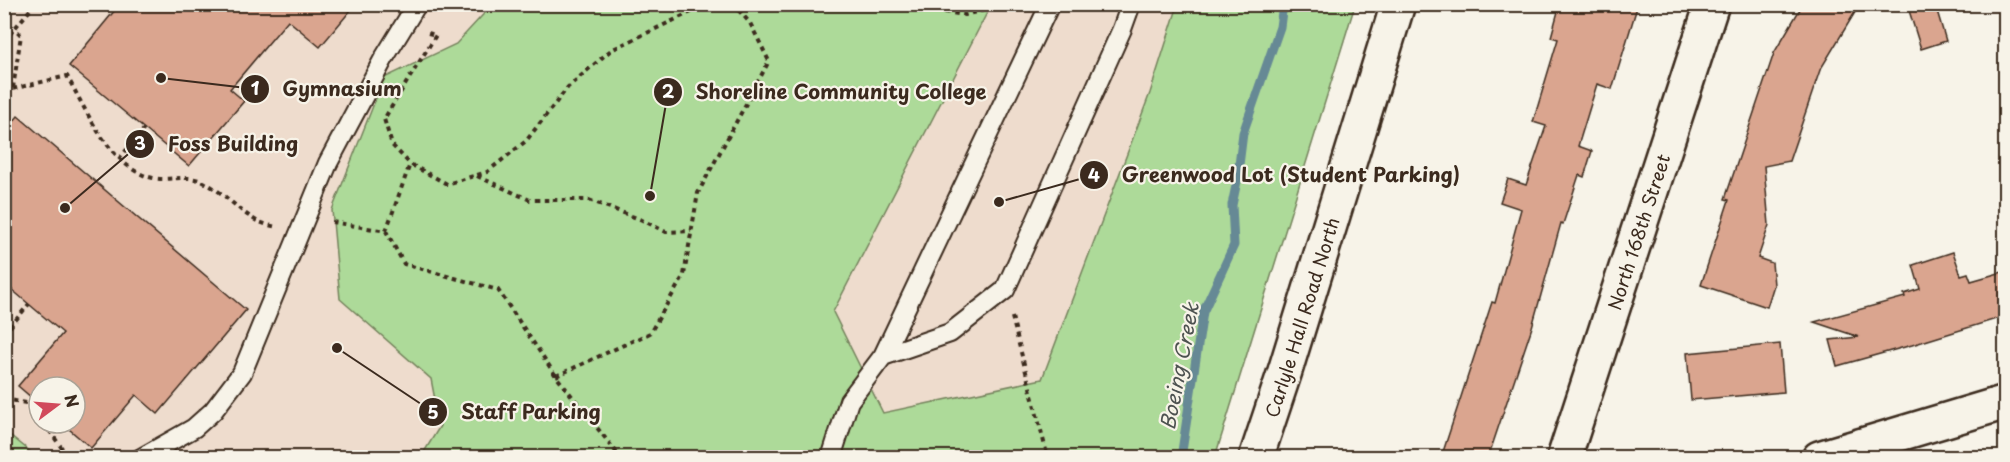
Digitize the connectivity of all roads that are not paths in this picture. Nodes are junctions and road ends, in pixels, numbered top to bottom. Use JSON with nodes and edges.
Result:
{"nodes":[{"id":1,"x":417,"y":4,"type":"edge"},
{"id":2,"x":1050,"y":4,"type":"edge"},
{"id":3,"x":1131,"y":4,"type":"edge"},
{"id":4,"x":1398,"y":4,"type":"edge"},
{"id":5,"x":1712,"y":4,"type":"edge"},
{"id":6,"x":883,"y":356,"type":"junction"},
{"id":7,"x":2006,"y":402,"type":"edge"},
{"id":8,"x":141,"y":458,"type":"edge"},
{"id":9,"x":831,"y":458,"type":"edge"},
{"id":10,"x":1256,"y":458,"type":"edge"},
{"id":11,"x":1564,"y":458,"type":"edge"},
{"id":12,"x":1818,"y":458,"type":"edge"}],
"edges":[{"from":1,"to":8,"type":"lane"},
{"from":2,"to":6,"type":"lane"},
{"from":3,"to":6,"type":"lane"},
{"from":4,"to":10,"type":"street","name":"Carlyle Hall Road North"},
{"from":5,"to":11,"type":"street","name":"North 168th Street"},
{"from":6,"to":9,"type":"lane"},
{"from":7,"to":12,"type":"street"}]}
